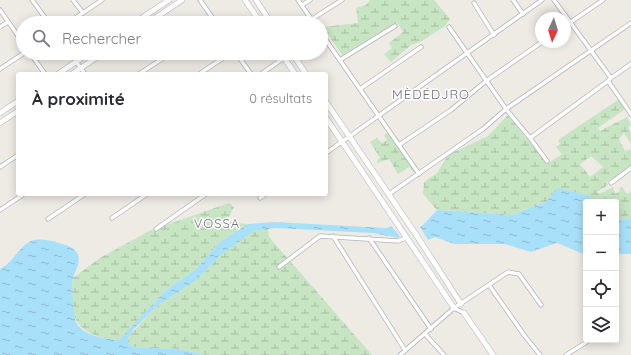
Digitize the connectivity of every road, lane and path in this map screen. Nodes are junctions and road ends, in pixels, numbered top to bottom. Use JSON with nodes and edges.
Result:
{"nodes":[{"id":1,"x":32,"y":0,"type":"edge"},
{"id":2,"x":73,"y":0,"type":"edge"},
{"id":3,"x":102,"y":0,"type":"edge"},
{"id":4,"x":168,"y":0,"type":"edge"},
{"id":5,"x":182,"y":0,"type":"edge"},
{"id":6,"x":200,"y":0,"type":"edge"},
{"id":7,"x":245,"y":0,"type":"edge"},
{"id":8,"x":256,"y":0,"type":"edge"},
{"id":9,"x":298,"y":0,"type":"edge"},
{"id":10,"x":310,"y":0,"type":"edge"},
{"id":11,"x":342,"y":0,"type":"edge"},
{"id":12,"x":514,"y":0,"type":"edge"},
{"id":13,"x":542,"y":0,"type":"edge"},
{"id":14,"x":554,"y":0,"type":"edge"},
{"id":15,"x":603,"y":0,"type":"edge"},
{"id":16,"x":474,"y":3,"type":"dead end"},
{"id":17,"x":302,"y":6,"type":"junction"},
{"id":18,"x":0,"y":10,"type":"edge"},
{"id":19,"x":562,"y":12,"type":"edge"},
{"id":20,"x":82,"y":13,"type":"junction"},
{"id":21,"x":523,"y":14,"type":"junction"},
{"id":22,"x":44,"y":16,"type":"edge"},
{"id":23,"x":78,"y":16,"type":"edge"},
{"id":24,"x":144,"y":16,"type":"edge"},
{"id":25,"x":158,"y":16,"type":"edge"},
{"id":26,"x":211,"y":16,"type":"edge"},
{"id":27,"x":256,"y":16,"type":"edge"},
{"id":28,"x":266,"y":16,"type":"edge"},
{"id":29,"x":310,"y":16,"type":"edge"},
{"id":30,"x":317,"y":16,"type":"edge"},
{"id":31,"x":8,"y":22,"type":"junction"},
{"id":32,"x":571,"y":22,"type":"edge"},
{"id":33,"x":631,"y":23,"type":"edge"},
{"id":34,"x":395,"y":26,"type":"dead end"},
{"id":35,"x":571,"y":26,"type":"edge"},
{"id":36,"x":0,"y":27,"type":"edge"},
{"id":37,"x":449,"y":27,"type":"dead end"},
{"id":38,"x":16,"y":33,"type":"edge"},
{"id":39,"x":494,"y":34,"type":"junction"},
{"id":40,"x":328,"y":43,"type":"edge"},
{"id":41,"x":421,"y":47,"type":"dead end"},
{"id":42,"x":535,"y":47,"type":"edge"},
{"id":43,"x":590,"y":50,"type":"junction"},
{"id":44,"x":466,"y":53,"type":"junction"},
{"id":45,"x":16,"y":58,"type":"edge"},
{"id":46,"x":35,"y":60,"type":"edge"},
{"id":47,"x":79,"y":60,"type":"edge"},
{"id":48,"x":93,"y":60,"type":"edge"},
{"id":49,"x":160,"y":60,"type":"edge"},
{"id":50,"x":220,"y":60,"type":"edge"},
{"id":51,"x":241,"y":60,"type":"edge"},
{"id":52,"x":277,"y":60,"type":"edge"},
{"id":53,"x":286,"y":60,"type":"edge"},
{"id":54,"x":296,"y":60,"type":"edge"},
{"id":55,"x":340,"y":60,"type":"junction"},
{"id":56,"x":76,"y":62,"type":"junction"},
{"id":57,"x":631,"y":64,"type":"edge"},
{"id":58,"x":81,"y":68,"type":"junction"},
{"id":59,"x":0,"y":69,"type":"edge"},
{"id":60,"x":44,"y":72,"type":"edge"},
{"id":61,"x":61,"y":72,"type":"edge"},
{"id":62,"x":75,"y":72,"type":"edge"},
{"id":63,"x":84,"y":72,"type":"edge"},
{"id":64,"x":142,"y":72,"type":"edge"},
{"id":65,"x":202,"y":72,"type":"edge"},
{"id":66,"x":250,"y":72,"type":"edge"},
{"id":67,"x":263,"y":72,"type":"edge"},
{"id":68,"x":294,"y":72,"type":"edge"},
{"id":69,"x":305,"y":72,"type":"edge"},
{"id":70,"x":610,"y":80,"type":"junction"},
{"id":71,"x":486,"y":81,"type":"junction"},
{"id":72,"x":360,"y":89,"type":"junction"},
{"id":73,"x":16,"y":102,"type":"edge"},
{"id":74,"x":11,"y":105,"type":"junction"},
{"id":75,"x":328,"y":105,"type":"edge"},
{"id":76,"x":506,"y":109,"type":"junction"},
{"id":77,"x":16,"y":110,"type":"edge"},
{"id":78,"x":16,"y":112,"type":"edge"},
{"id":79,"x":0,"y":113,"type":"edge"},
{"id":80,"x":631,"y":114,"type":"edge"},
{"id":81,"x":379,"y":116,"type":"junction"},
{"id":82,"x":328,"y":121,"type":"edge"},
{"id":83,"x":0,"y":123,"type":"edge"},
{"id":84,"x":350,"y":137,"type":"junction"},
{"id":85,"x":530,"y":138,"type":"junction"},
{"id":86,"x":343,"y":141,"type":"junction"},
{"id":87,"x":399,"y":145,"type":"junction"},
{"id":88,"x":328,"y":152,"type":"edge"},
{"id":89,"x":16,"y":156,"type":"edge"},
{"id":90,"x":547,"y":161,"type":"dead end"},
{"id":91,"x":0,"y":167,"type":"edge"},
{"id":92,"x":631,"y":168,"type":"edge"},
{"id":93,"x":419,"y":174,"type":"junction"},
{"id":94,"x":611,"y":183,"type":"dead end"},
{"id":95,"x":389,"y":194,"type":"junction"},
{"id":96,"x":21,"y":196,"type":"edge"},
{"id":97,"x":82,"y":196,"type":"edge"},
{"id":98,"x":144,"y":196,"type":"edge"},
{"id":99,"x":202,"y":196,"type":"edge"},
{"id":100,"x":263,"y":196,"type":"edge"},
{"id":101,"x":260,"y":198,"type":"dead end"},
{"id":102,"x":0,"y":210,"type":"edge"},
{"id":103,"x":112,"y":218,"type":"dead end"},
{"id":104,"x":48,"y":219,"type":"dead end"},
{"id":105,"x":156,"y":229,"type":"dead end"},
{"id":106,"x":333,"y":236,"type":"junction"},
{"id":107,"x":369,"y":238,"type":"junction"},
{"id":108,"x":406,"y":238,"type":"junction"},
{"id":109,"x":278,"y":267,"type":"dead end"},
{"id":110,"x":489,"y":285,"type":"junction"},
{"id":111,"x":461,"y":304,"type":"junction"},
{"id":112,"x":541,"y":305,"type":"dead end"},
{"id":113,"x":454,"y":308,"type":"junction"},
{"id":114,"x":464,"y":313,"type":"junction"},
{"id":115,"x":431,"y":329,"type":"junction"},
{"id":116,"x":425,"y":334,"type":"junction"},
{"id":117,"x":585,"y":343,"type":"edge"},
{"id":118,"x":405,"y":350,"type":"junction"},
{"id":119,"x":400,"y":355,"type":"edge"},
{"id":120,"x":444,"y":355,"type":"edge"},
{"id":121,"x":492,"y":355,"type":"edge"},
{"id":122,"x":540,"y":355,"type":"edge"},
{"id":123,"x":566,"y":355,"type":"edge"}],
"edges":[{"from":1,"to":22,"type":"street"},
{"from":2,"to":20,"type":"street"},
{"from":3,"to":20,"type":"street"},
{"from":4,"to":24,"type":"street"},
{"from":5,"to":25,"type":"street"},
{"from":6,"to":26,"type":"street"},
{"from":7,"to":27,"type":"street"},
{"from":8,"to":28,"type":"street"},
{"from":9,"to":17,"type":"street"},
{"from":10,"to":17,"type":"street"},
{"from":11,"to":30,"type":"street"},
{"from":12,"to":21,"type":"street"},
{"from":13,"to":21,"type":"street"},
{"from":14,"to":19,"type":"street"},
{"from":15,"to":32,"type":"street"},
{"from":16,"to":39,"type":"street"},
{"from":17,"to":29,"type":"street"},
{"from":18,"to":31,"type":"street"},
{"from":20,"to":23,"type":"street"},
{"from":21,"to":39,"type":"street"},
{"from":31,"to":36,"type":"street"},
{"from":31,"to":38,"type":"street"},
{"from":33,"to":43,"type":"street"},
{"from":34,"to":55,"type":"street"},
{"from":35,"to":43,"type":"street"},
{"from":37,"to":44,"type":"street"},
{"from":39,"to":44,"type":"street"},
{"from":40,"to":55,"type":"street"},
{"from":41,"to":72,"type":"street"},
{"from":42,"to":71,"type":"street"},
{"from":43,"to":70,"type":"street"},
{"from":43,"to":76,"type":"street"},
{"from":44,"to":71,"type":"street"},
{"from":44,"to":81,"type":"street"},
{"from":45,"to":59,"type":"street"},
{"from":46,"to":60,"type":"street"},
{"from":47,"to":56,"type":"street"},
{"from":48,"to":58,"type":"street"},
{"from":49,"to":64,"type":"street"},
{"from":50,"to":65,"type":"street"},
{"from":51,"to":66,"type":"street"},
{"from":52,"to":67,"type":"street"},
{"from":53,"to":68,"type":"street"},
{"from":54,"to":69,"type":"street"},
{"from":55,"to":72,"type":"street"},
{"from":56,"to":58,"type":"street"},
{"from":56,"to":61,"type":"street"},
{"from":57,"to":70,"type":"street"},
{"from":58,"to":62,"type":"street"},
{"from":58,"to":63,"type":"street"},
{"from":70,"to":80,"type":"street"},
{"from":70,"to":85,"type":"street"},
{"from":71,"to":76,"type":"street"},
{"from":71,"to":87,"type":"street"},
{"from":72,"to":81,"type":"street"},
{"from":73,"to":74,"type":"street"},
{"from":74,"to":77,"type":"street"},
{"from":74,"to":79,"type":"street"},
{"from":75,"to":84,"type":"street"},
{"from":76,"to":85,"type":"street"},
{"from":76,"to":93,"type":"street"},
{"from":78,"to":83,"type":"street"},
{"from":81,"to":84,"type":"street"},
{"from":81,"to":87,"type":"street"},
{"from":82,"to":86,"type":"street"},
{"from":84,"to":86,"type":"street"},
{"from":84,"to":95,"type":"street"},
{"from":85,"to":90,"type":"street"},
{"from":86,"to":88,"type":"street"},
{"from":86,"to":108,"type":"street"},
{"from":87,"to":93,"type":"street"},
{"from":89,"to":91,"type":"street"},
{"from":92,"to":94,"type":"street"},
{"from":93,"to":95,"type":"street"},
{"from":95,"to":111,"type":"street"},
{"from":96,"to":102,"type":"street"},
{"from":97,"to":104,"type":"street"},
{"from":98,"to":103,"type":"street"},
{"from":99,"to":105,"type":"street"},
{"from":100,"to":101,"type":"street"},
{"from":106,"to":107,"type":"street"},
{"from":106,"to":109,"type":"street"},
{"from":106,"to":118,"type":"street"},
{"from":107,"to":108,"type":"street"},
{"from":107,"to":115,"type":"street"},
{"from":108,"to":113,"type":"street"},
{"from":110,"to":111,"type":"street"},
{"from":110,"to":112,"type":"street"},
{"from":110,"to":122,"type":"street"},
{"from":111,"to":113,"type":"street"},
{"from":111,"to":114,"type":"street"},
{"from":113,"to":114,"type":"street"},
{"from":113,"to":115,"type":"street"},
{"from":114,"to":121,"type":"street"},
{"from":115,"to":116,"type":"street"},
{"from":116,"to":118,"type":"street"},
{"from":116,"to":120,"type":"street"},
{"from":117,"to":123,"type":"street"},
{"from":118,"to":119,"type":"street"}]}
